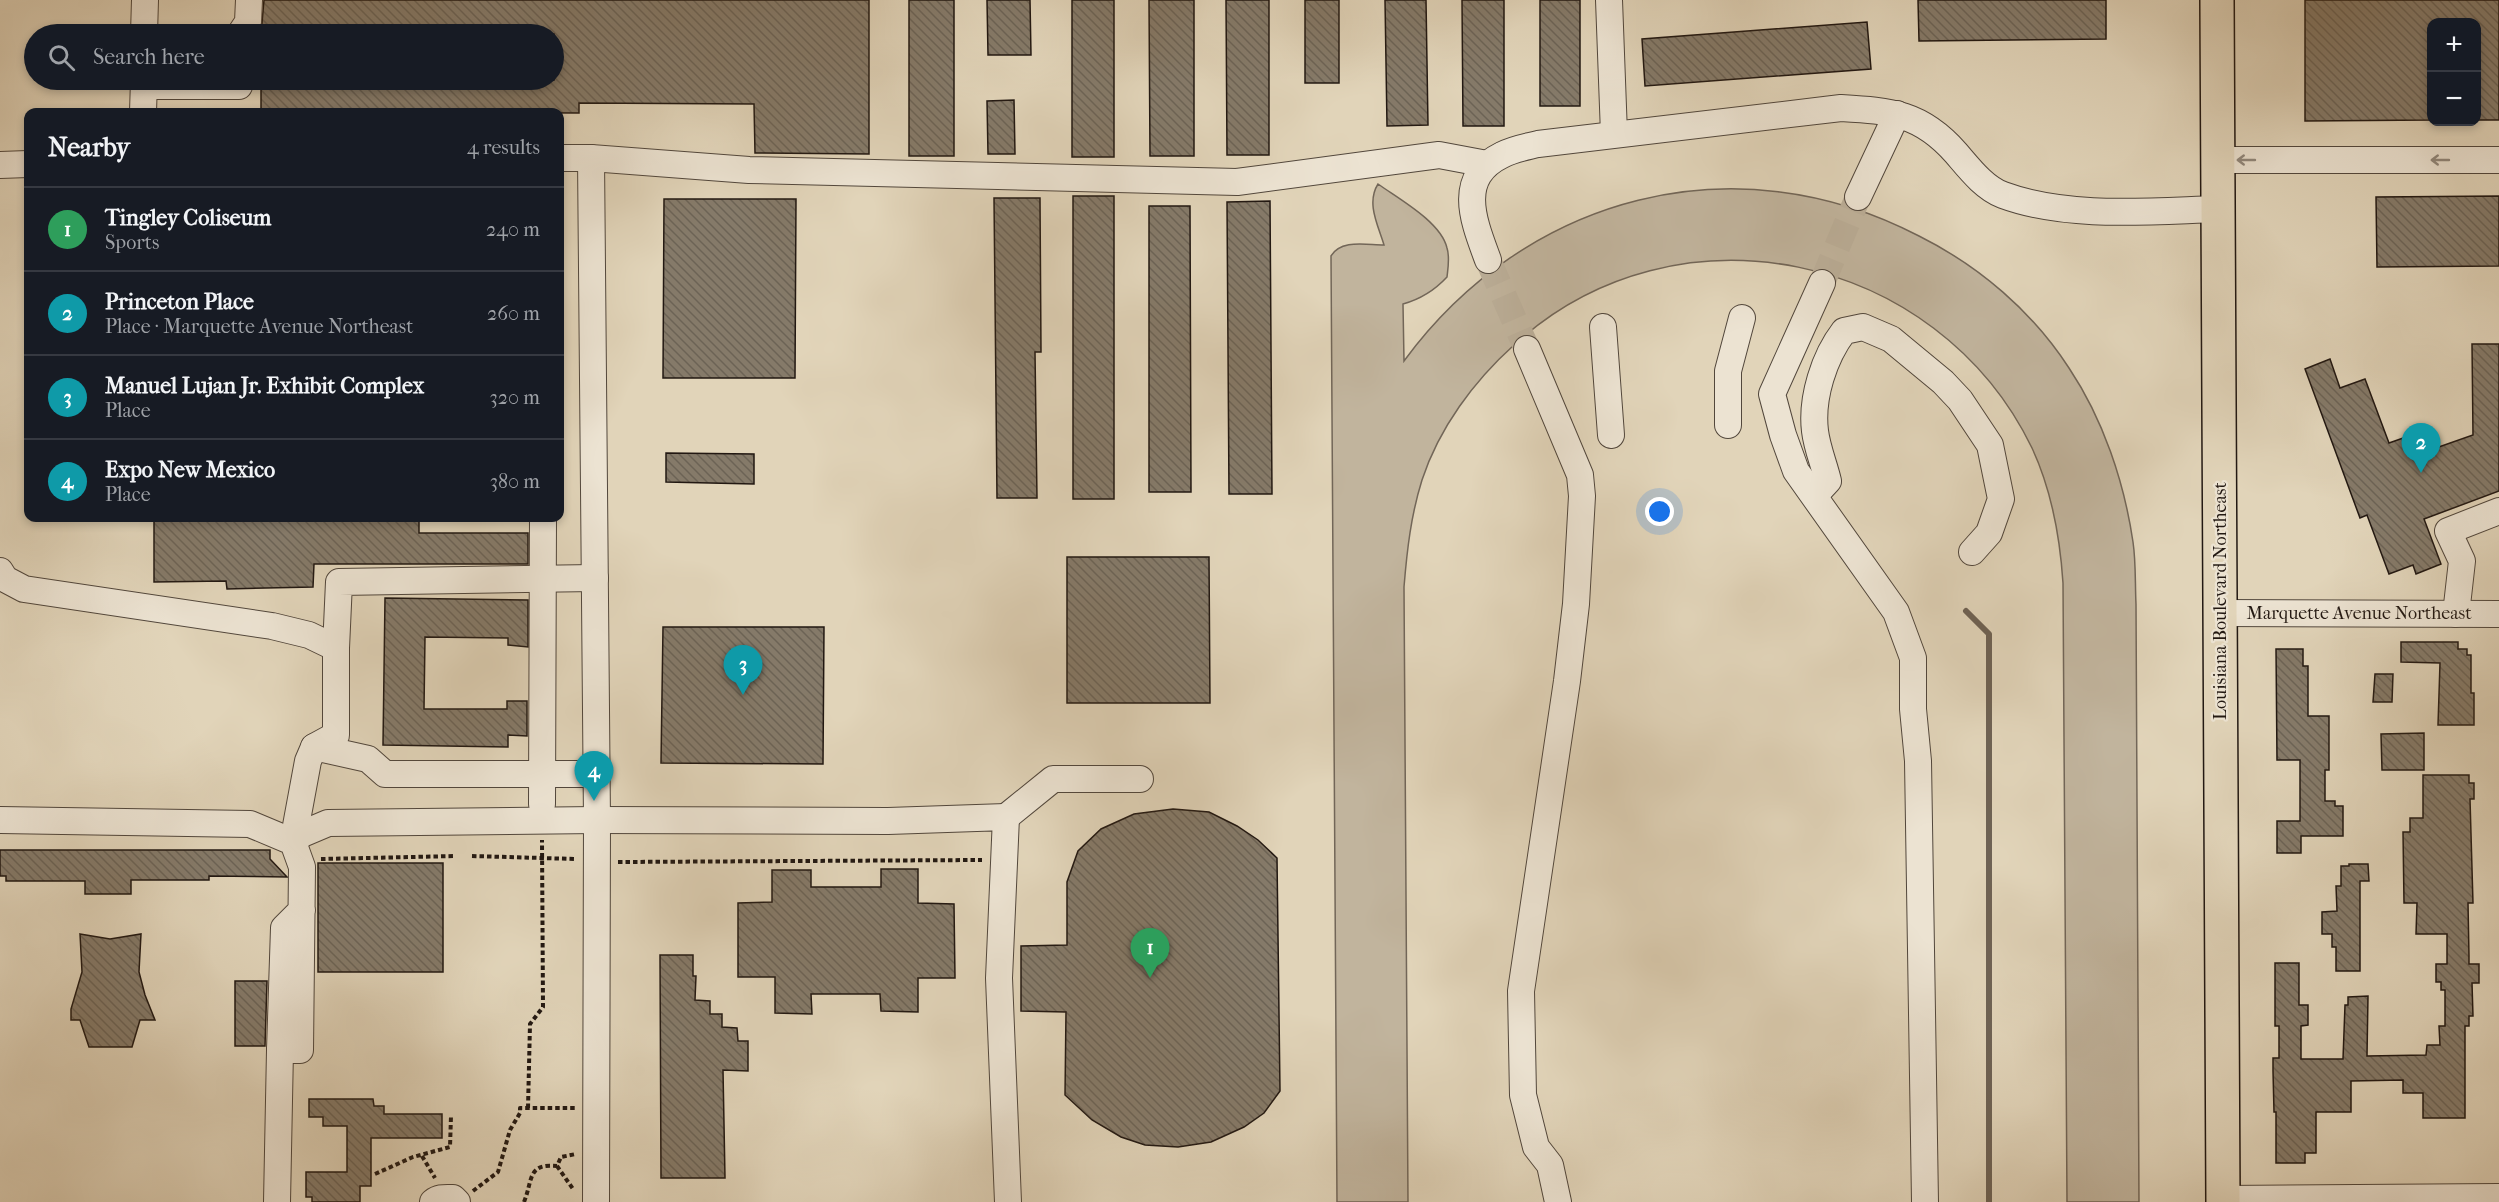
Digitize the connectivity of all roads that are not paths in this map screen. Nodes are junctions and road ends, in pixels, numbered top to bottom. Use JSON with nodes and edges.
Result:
{"nodes":[{"id":1,"x":145,"y":0,"type":"edge"},
{"id":2,"x":249,"y":0,"type":"edge"},
{"id":3,"x":1609,"y":0,"type":"edge"},
{"id":4,"x":2217,"y":0,"type":"edge"},
{"id":5,"x":144,"y":24,"type":"edge"},
{"id":6,"x":247,"y":24,"type":"edge"},
{"id":7,"x":144,"y":90,"type":"edge"},
{"id":8,"x":143,"y":108,"type":"edge"},
{"id":9,"x":1897,"y":114,"type":"junction"},
{"id":10,"x":1614,"y":134,"type":"junction"},
{"id":11,"x":564,"y":158,"type":"edge"},
{"id":12,"x":591,"y":158,"type":"junction"},
{"id":13,"x":2218,"y":160,"type":"junction"},
{"id":14,"x":2499,"y":160,"type":"edge"},
{"id":15,"x":24,"y":164,"type":"edge"},
{"id":16,"x":1487,"y":164,"type":"junction"},
{"id":17,"x":0,"y":165,"type":"edge"},
{"id":18,"x":1858,"y":197,"type":"tunnel mouth"},
{"id":19,"x":2218,"y":209,"type":"junction"},
{"id":20,"x":1488,"y":260,"type":"tunnel mouth"},
{"id":21,"x":1822,"y":283,"type":"tunnel mouth"},
{"id":22,"x":1742,"y":318,"type":"dead end"},
{"id":23,"x":1603,"y":327,"type":"dead end"},
{"id":24,"x":1527,"y":349,"type":"tunnel mouth"},
{"id":25,"x":1728,"y":425,"type":"dead end"},
{"id":26,"x":1611,"y":435,"type":"dead end"},
{"id":27,"x":1815,"y":495,"type":"junction"},
{"id":28,"x":2499,"y":512,"type":"edge"},
{"id":29,"x":543,"y":522,"type":"edge"},
{"id":30,"x":1972,"y":552,"type":"dead end"},
{"id":31,"x":0,"y":571,"type":"edge"},
{"id":32,"x":543,"y":578,"type":"junction"},
{"id":33,"x":595,"y":578,"type":"junction"},
{"id":34,"x":2220,"y":613,"type":"junction"},
{"id":35,"x":2456,"y":614,"type":"junction"},
{"id":36,"x":2499,"y":614,"type":"edge"},
{"id":37,"x":336,"y":648,"type":"junction"},
{"id":38,"x":314,"y":747,"type":"junction"},
{"id":39,"x":596,"y":774,"type":"junction"},
{"id":40,"x":541,"y":775,"type":"junction"},
{"id":41,"x":1140,"y":779,"type":"dead end"},
{"id":42,"x":542,"y":804,"type":"dead end"},
{"id":43,"x":1006,"y":817,"type":"junction"},
{"id":44,"x":0,"y":820,"type":"edge"},
{"id":45,"x":597,"y":820,"type":"junction"},
{"id":46,"x":296,"y":850,"type":"junction"},
{"id":47,"x":2499,"y":1197,"type":"edge"},
{"id":48,"x":461,"y":1199,"type":"edge"},
{"id":49,"x":2223,"y":1200,"type":"edge"},
{"id":50,"x":277,"y":1202,"type":"edge"},
{"id":51,"x":433,"y":1202,"type":"edge"},
{"id":52,"x":596,"y":1202,"type":"edge"},
{"id":53,"x":1008,"y":1202,"type":"edge"},
{"id":54,"x":1558,"y":1202,"type":"edge"},
{"id":55,"x":1925,"y":1202,"type":"edge"}],
"edges":[{"from":1,"to":5,"type":"street"},
{"from":2,"to":6,"type":"street"},
{"from":3,"to":10,"type":"street"},
{"from":4,"to":13,"type":"main road","name":"Louisiana Boulevard Northeast"},
{"from":7,"to":8,"type":"street"},
{"from":9,"to":10,"type":"street"},
{"from":9,"to":18,"type":"street"},
{"from":9,"to":19,"type":"street"},
{"from":10,"to":16,"type":"street"},
{"from":11,"to":12,"type":"street"},
{"from":12,"to":16,"type":"street"},
{"from":12,"to":33,"type":"street"},
{"from":14,"to":13,"type":"street","one_way":true},
{"from":13,"to":19,"type":"main road","name":"Louisiana Boulevard Northeast"},
{"from":15,"to":17,"type":"street"},
{"from":16,"to":20,"type":"street"},
{"from":19,"to":34,"type":"main road","name":"Louisiana Boulevard Northeast"},
{"from":21,"to":27,"type":"street"},
{"from":22,"to":25,"type":"street"},
{"from":23,"to":26,"type":"street"},
{"from":24,"to":54,"type":"street"},
{"from":27,"to":30,"type":"street"},
{"from":27,"to":55,"type":"street"},
{"from":28,"to":35,"type":"street"},
{"from":29,"to":32,"type":"street"},
{"from":31,"to":37,"type":"street"},
{"from":32,"to":33,"type":"street"},
{"from":32,"to":37,"type":"street"},
{"from":32,"to":40,"type":"street"},
{"from":33,"to":39,"type":"street"},
{"from":34,"to":35,"type":"street","name":"Marquette Avenue Northeast"},
{"from":34,"to":49,"type":"main road","name":"Louisiana Boulevard Northeast"},
{"from":35,"to":36,"type":"street","name":"Marquette Avenue Northeast"},
{"from":37,"to":38,"type":"street"},
{"from":38,"to":40,"type":"street"},
{"from":38,"to":46,"type":"street"},
{"from":39,"to":40,"type":"street"},
{"from":39,"to":45,"type":"street"},
{"from":40,"to":42,"type":"street"},
{"from":41,"to":43,"type":"street"},
{"from":43,"to":45,"type":"street"},
{"from":43,"to":53,"type":"street"},
{"from":44,"to":46,"type":"street"},
{"from":45,"to":46,"type":"street"},
{"from":45,"to":52,"type":"street"},
{"from":46,"to":50,"type":"street"},
{"from":47,"to":49,"type":"street"},
{"from":48,"to":51,"type":"street"}]}
